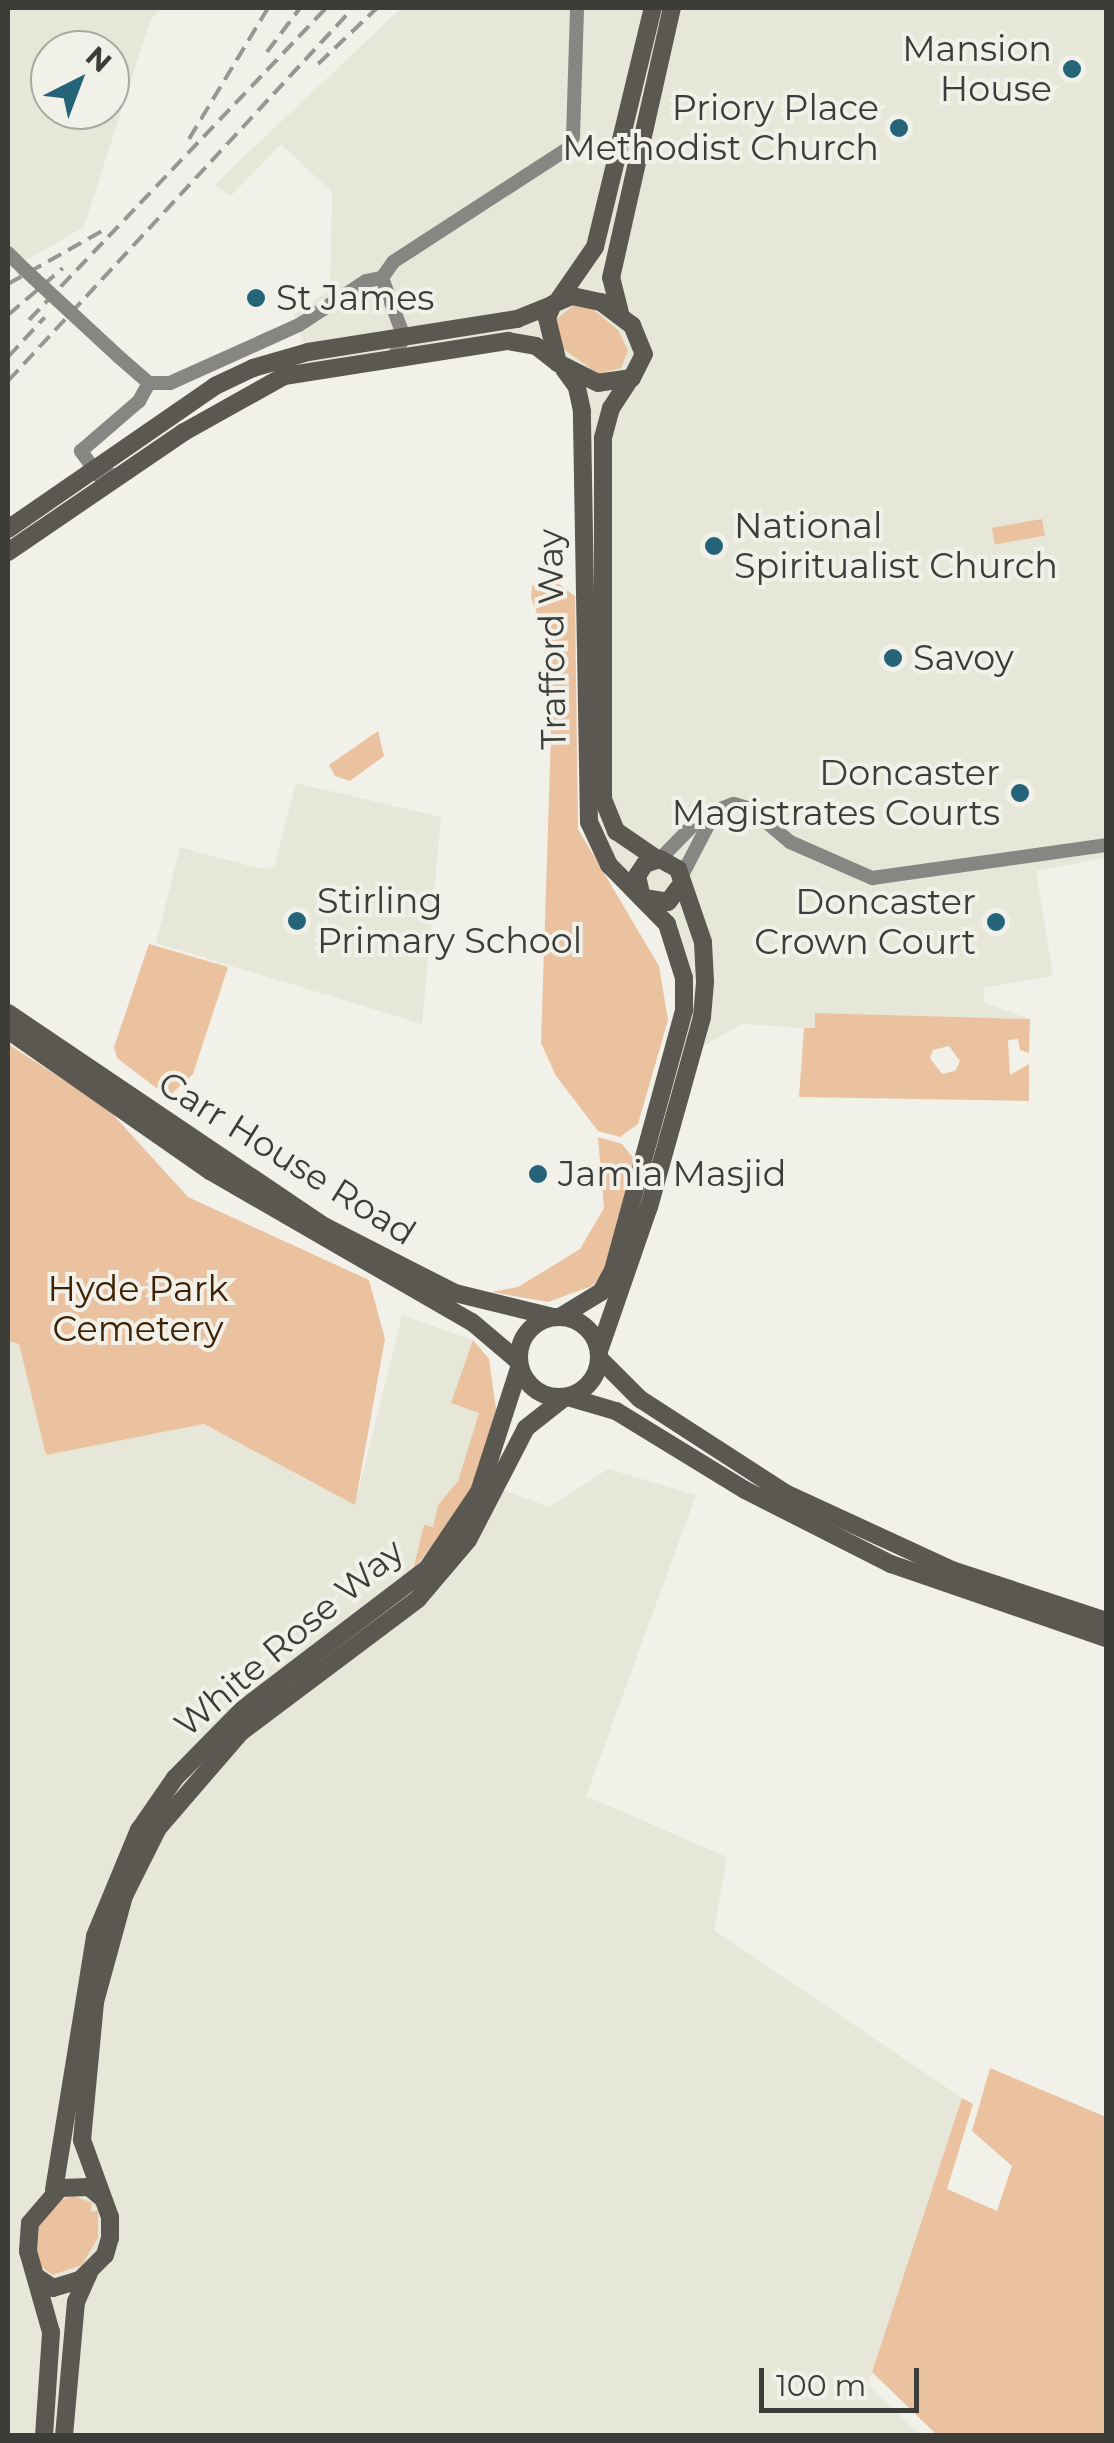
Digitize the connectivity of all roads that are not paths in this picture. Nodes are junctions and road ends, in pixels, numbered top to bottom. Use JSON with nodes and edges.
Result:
{"nodes":[{"id":1,"x":577,"y":8,"type":"edge"},
{"id":2,"x":653,"y":8,"type":"edge"},
{"id":3,"x":672,"y":8,"type":"edge"},
{"id":4,"x":8,"y":253,"type":"edge"},
{"id":5,"x":382,"y":278,"type":"junction"},
{"id":6,"x":556,"y":302,"type":"junction"},
{"id":7,"x":620,"y":313,"type":"junction"},
{"id":8,"x":407,"y":332,"type":"junction"},
{"id":9,"x":394,"y":356,"type":"junction"},
{"id":10,"x":561,"y":366,"type":"junction"},
{"id":11,"x":630,"y":379,"type":"junction"},
{"id":12,"x":149,"y":383,"type":"junction"},
{"id":13,"x":82,"y":451,"type":"junction"},
{"id":14,"x":95,"y":471,"type":"junction"},
{"id":15,"x":128,"y":472,"type":"junction"},
{"id":16,"x":71,"y":488,"type":"junction"},
{"id":17,"x":8,"y":530,"type":"edge"},
{"id":18,"x":8,"y":552,"type":"edge"},
{"id":19,"x":718,"y":807,"type":"junction"},
{"id":20,"x":1106,"y":844,"type":"edge"},
{"id":21,"x":659,"y":859,"type":"junction"},
{"id":22,"x":681,"y":881,"type":"junction"},
{"id":23,"x":643,"y":896,"type":"junction"},
{"id":24,"x":8,"y":1003,"type":"edge"},
{"id":25,"x":8,"y":1012,"type":"edge"},
{"id":26,"x":8,"y":1030,"type":"edge"},
{"id":27,"x":88,"y":1070,"type":"junction"},
{"id":28,"x":556,"y":1317,"type":"junction"},
{"id":29,"x":599,"y":1355,"type":"junction"},
{"id":30,"x":519,"y":1365,"type":"junction"},
{"id":31,"x":566,"y":1398,"type":"junction"},
{"id":32,"x":1106,"y":1620,"type":"edge"},
{"id":33,"x":1106,"y":1638,"type":"edge"},
{"id":34,"x":54,"y":2190,"type":"junction"},
{"id":35,"x":102,"y":2198,"type":"junction"},
{"id":36,"x":90,"y":2273,"type":"junction"},
{"id":37,"x":38,"y":2278,"type":"junction"},
{"id":38,"x":44,"y":2436,"type":"edge"},
{"id":39,"x":64,"y":2436,"type":"edge"}],
"edges":[{"from":1,"to":5,"type":"street"},
{"from":2,"to":6,"type":"highway"},
{"from":3,"to":7,"type":"highway"},
{"from":4,"to":12,"type":"street","bridge":true},
{"from":5,"to":8,"type":"street"},
{"from":5,"to":12,"type":"street"},
{"from":6,"to":7,"type":"highway"},
{"from":6,"to":8,"type":"highway"},
{"from":6,"to":10,"type":"highway"},
{"from":7,"to":11,"type":"highway"},
{"from":8,"to":9,"type":"street"},
{"from":8,"to":14,"type":"highway"},
{"from":9,"to":10,"type":"highway"},
{"from":9,"to":15,"type":"highway"},
{"from":10,"to":11,"type":"highway"},
{"from":10,"to":23,"type":"highway","name":"Trafford Way"},
{"from":11,"to":21,"type":"highway","name":"Trafford Way"},
{"from":12,"to":13,"type":"street"},
{"from":13,"to":14,"type":"street"},
{"from":13,"to":16,"type":"street"},
{"from":14,"to":15,"type":"street"},
{"from":14,"to":16,"type":"highway"},
{"from":15,"to":18,"type":"highway"},
{"from":16,"to":17,"type":"highway"},
{"from":19,"to":20,"type":"street"},
{"from":19,"to":21,"type":"street"},
{"from":19,"to":22,"type":"street"},
{"from":21,"to":22,"type":"highway","name":"Trafford Way"},
{"from":21,"to":23,"type":"highway"},
{"from":22,"to":23,"type":"highway"},
{"from":22,"to":29,"type":"highway","name":"Trafford Way"},
{"from":23,"to":28,"type":"highway","name":"Trafford Way"},
{"from":24,"to":27,"type":"highway"},
{"from":25,"to":27,"type":"highway","name":"Carr House Road"},
{"from":26,"to":30,"type":"highway","name":"Carr House Road"},
{"from":27,"to":28,"type":"highway","name":"Carr House Road"},
{"from":28,"to":29,"type":"highway"},
{"from":28,"to":30,"type":"highway"},
{"from":29,"to":31,"type":"highway"},
{"from":29,"to":32,"type":"highway"},
{"from":30,"to":31,"type":"highway"},
{"from":30,"to":34,"type":"highway","name":"White Rose Way"},
{"from":31,"to":33,"type":"highway"},
{"from":31,"to":35,"type":"highway","name":"White Rose Way"},
{"from":34,"to":35,"type":"highway"},
{"from":34,"to":37,"type":"highway","name":"White Rose Way"},
{"from":35,"to":36,"type":"highway","name":"White Rose Way"},
{"from":36,"to":37,"type":"highway"},
{"from":36,"to":39,"type":"highway","name":"White Rose Way"},
{"from":37,"to":38,"type":"highway","name":"White Rose Way"}]}
